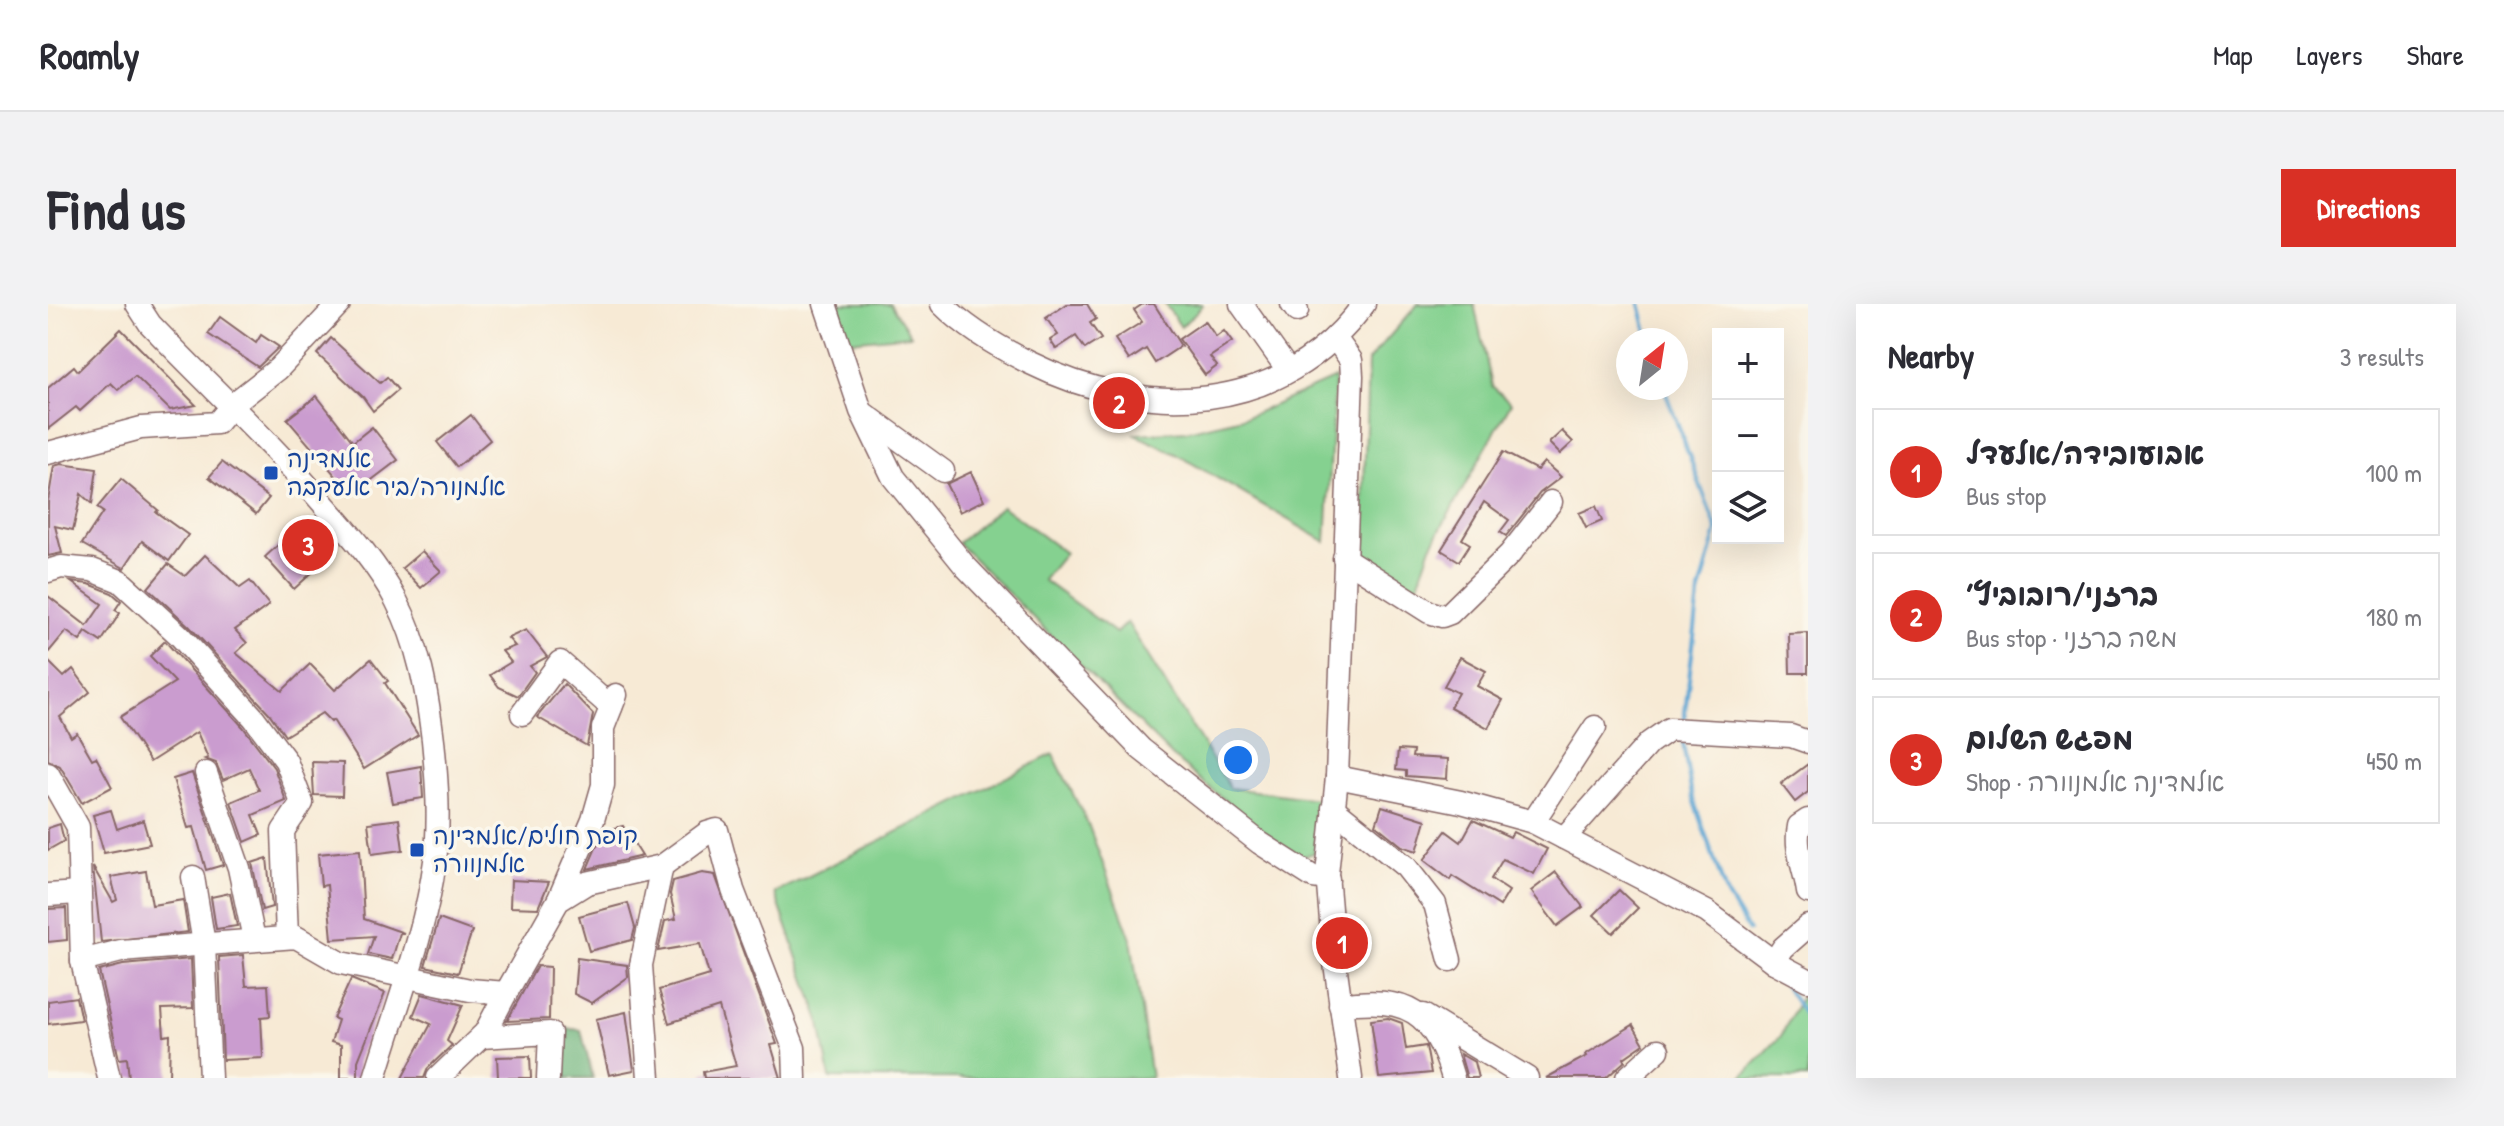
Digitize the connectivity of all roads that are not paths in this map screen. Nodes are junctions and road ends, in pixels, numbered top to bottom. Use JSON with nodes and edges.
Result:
{"nodes":[{"id":1,"x":137,"y":304,"type":"edge"},
{"id":2,"x":339,"y":304,"type":"edge"},
{"id":3,"x":825,"y":304,"type":"edge"},
{"id":4,"x":942,"y":304,"type":"edge"},
{"id":5,"x":1364,"y":304,"type":"edge"},
{"id":6,"x":1244,"y":305,"type":"edge"},
{"id":7,"x":1335,"y":338,"type":"junction"},
{"id":8,"x":1288,"y":370,"type":"junction"},
{"id":9,"x":232,"y":405,"type":"junction"},
{"id":10,"x":861,"y":411,"type":"junction"},
{"id":11,"x":48,"y":453,"type":"edge"},
{"id":12,"x":943,"y":471,"type":"dead end"},
{"id":13,"x":1551,"y":502,"type":"dead end"},
{"id":14,"x":1344,"y":558,"type":"junction"},
{"id":15,"x":48,"y":571,"type":"edge"},
{"id":16,"x":522,"y":714,"type":"dead end"},
{"id":17,"x":1595,"y":727,"type":"dead end"},
{"id":18,"x":1808,"y":742,"type":"edge"},
{"id":19,"x":206,"y":773,"type":"dead end"},
{"id":20,"x":48,"y":774,"type":"edge"},
{"id":21,"x":1337,"y":777,"type":"junction"},
{"id":22,"x":1333,"y":808,"type":"junction"},
{"id":23,"x":1808,"y":820,"type":"edge"},
{"id":24,"x":1533,"y":822,"type":"junction"},
{"id":25,"x":1564,"y":838,"type":"junction"},
{"id":26,"x":662,"y":866,"type":"junction"},
{"id":27,"x":193,"y":877,"type":"dead end"},
{"id":28,"x":1328,"y":879,"type":"junction"},
{"id":29,"x":1808,"y":892,"type":"edge"},
{"id":30,"x":78,"y":893,"type":"junction"},
{"id":31,"x":48,"y":895,"type":"edge"},
{"id":32,"x":558,"y":901,"type":"junction"},
{"id":33,"x":1808,"y":926,"type":"edge"},
{"id":34,"x":287,"y":937,"type":"junction"},
{"id":35,"x":254,"y":939,"type":"junction"},
{"id":36,"x":204,"y":944,"type":"junction"},
{"id":37,"x":1450,"y":960,"type":"dead end"},
{"id":38,"x":82,"y":961,"type":"junction"},
{"id":39,"x":1774,"y":962,"type":"junction"},
{"id":40,"x":406,"y":977,"type":"junction"},
{"id":41,"x":1808,"y":980,"type":"edge"},
{"id":42,"x":506,"y":993,"type":"junction"},
{"id":43,"x":1340,"y":1005,"type":"junction"},
{"id":44,"x":1411,"y":1009,"type":"junction"},
{"id":45,"x":481,"y":1037,"type":"junction"},
{"id":46,"x":1658,"y":1050,"type":"dead end"},
{"id":47,"x":109,"y":1078,"type":"edge"},
{"id":48,"x":210,"y":1078,"type":"edge"},
{"id":49,"x":375,"y":1078,"type":"edge"},
{"id":50,"x":438,"y":1078,"type":"edge"},
{"id":51,"x":548,"y":1078,"type":"edge"},
{"id":52,"x":649,"y":1078,"type":"edge"},
{"id":53,"x":795,"y":1078,"type":"edge"},
{"id":54,"x":1351,"y":1078,"type":"edge"},
{"id":55,"x":1453,"y":1078,"type":"edge"},
{"id":56,"x":1527,"y":1078,"type":"edge"},
{"id":57,"x":1627,"y":1078,"type":"edge"}],
"edges":[{"from":1,"to":9,"type":"street"},
{"from":2,"to":9,"type":"street"},
{"from":3,"to":10,"type":"street"},
{"from":4,"to":8,"type":"street"},
{"from":5,"to":7,"type":"street"},
{"from":6,"to":8,"type":"street"},
{"from":7,"to":8,"type":"street"},
{"from":7,"to":14,"type":"street"},
{"from":9,"to":11,"type":"street"},
{"from":9,"to":40,"type":"street"},
{"from":10,"to":12,"type":"street"},
{"from":10,"to":28,"type":"street"},
{"from":13,"to":14,"type":"street"},
{"from":14,"to":21,"type":"street"},
{"from":15,"to":34,"type":"street"},
{"from":16,"to":32,"type":"street"},
{"from":17,"to":24,"type":"street"},
{"from":18,"to":25,"type":"street"},
{"from":19,"to":35,"type":"street"},
{"from":20,"to":30,"type":"street"},
{"from":21,"to":22,"type":"street"},
{"from":21,"to":24,"type":"street"},
{"from":22,"to":28,"type":"street"},
{"from":22,"to":37,"type":"street"},
{"from":23,"to":29,"type":"street"},
{"from":24,"to":25,"type":"street"},
{"from":25,"to":39,"type":"street"},
{"from":26,"to":32,"type":"street"},
{"from":26,"to":52,"type":"street"},
{"from":26,"to":53,"type":"street"},
{"from":27,"to":36,"type":"street"},
{"from":28,"to":43,"type":"street"},
{"from":30,"to":31,"type":"street"},
{"from":30,"to":38,"type":"street"},
{"from":32,"to":42,"type":"street"},
{"from":33,"to":39,"type":"street"},
{"from":34,"to":35,"type":"street"},
{"from":34,"to":40,"type":"street"},
{"from":35,"to":36,"type":"street"},
{"from":36,"to":38,"type":"street"},
{"from":36,"to":48,"type":"street"},
{"from":38,"to":47,"type":"street"},
{"from":39,"to":41,"type":"street"},
{"from":40,"to":42,"type":"street"},
{"from":40,"to":49,"type":"street"},
{"from":42,"to":45,"type":"street"},
{"from":43,"to":44,"type":"street"},
{"from":43,"to":54,"type":"street"},
{"from":44,"to":55,"type":"street"},
{"from":44,"to":56,"type":"street"},
{"from":45,"to":50,"type":"street"},
{"from":45,"to":51,"type":"street"},
{"from":46,"to":57,"type":"street"}]}
